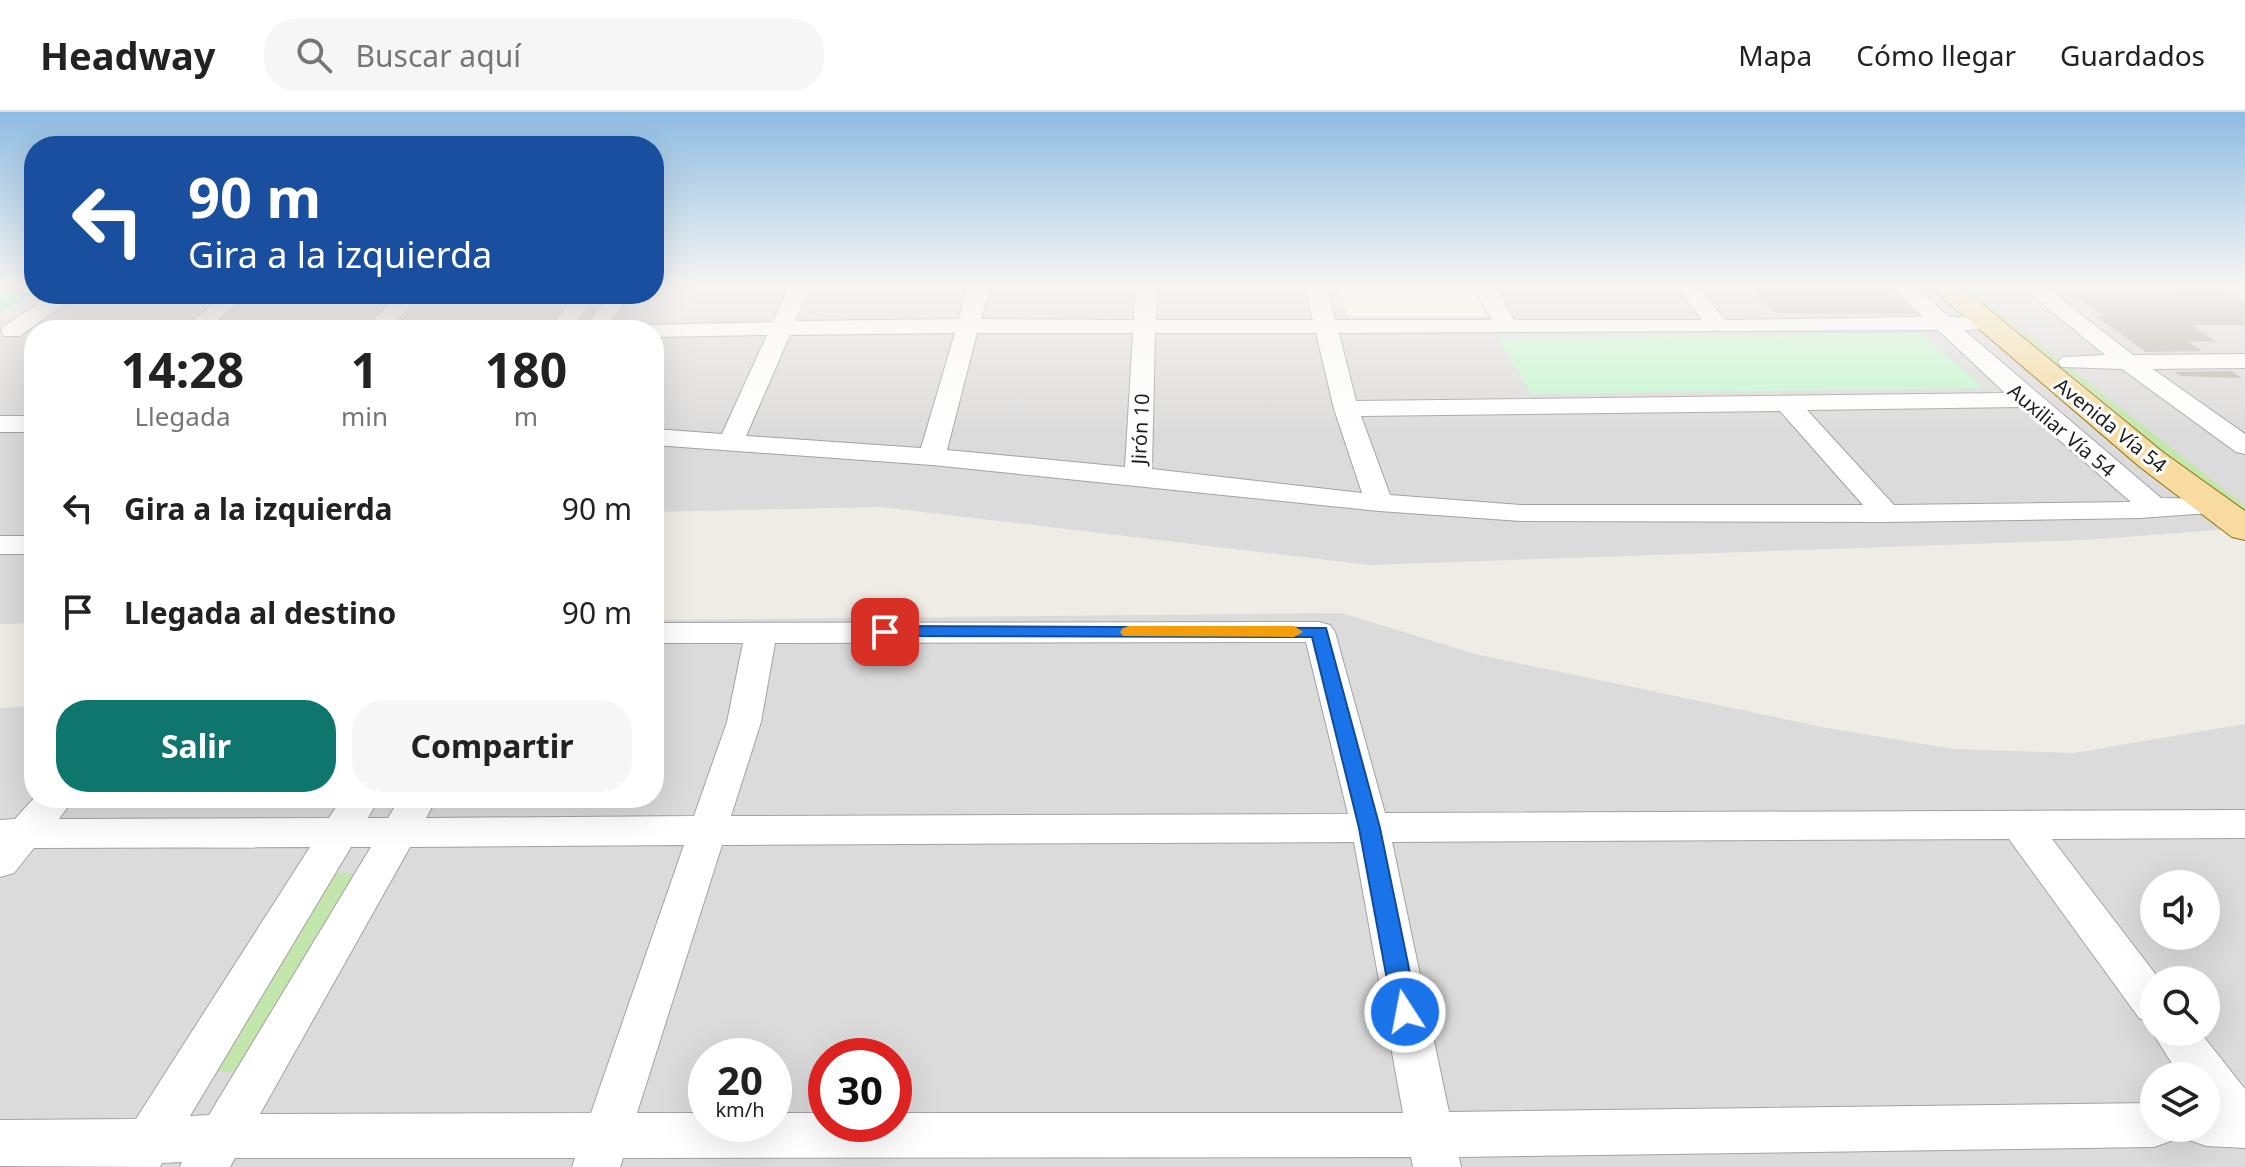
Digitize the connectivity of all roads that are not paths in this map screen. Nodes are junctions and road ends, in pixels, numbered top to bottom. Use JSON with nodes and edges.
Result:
{"nodes":[{"id":1,"x":776,"y":335,"type":"edge"},
{"id":2,"x":966,"y":335,"type":"edge"},
{"id":3,"x":1145,"y":335,"type":"edge"},
{"id":4,"x":1327,"y":335,"type":"edge"},
{"id":5,"x":1954,"y":335,"type":"edge"},
{"id":6,"x":2001,"y":335,"type":"edge"},
{"id":7,"x":2037,"y":335,"type":"edge"},
{"id":8,"x":2094,"y":335,"type":"edge"},
{"id":9,"x":2245,"y":361,"type":"edge"},
{"id":10,"x":2070,"y":362,"type":"junction"},
{"id":11,"x":2128,"y":362,"type":"junction"},
{"id":12,"x":2027,"y":400,"type":"junction"},
{"id":13,"x":1786,"y":402,"type":"junction"},
{"id":14,"x":1346,"y":409,"type":"junction"},
{"id":15,"x":0,"y":424,"type":"edge"},
{"id":16,"x":24,"y":424,"type":"edge"},
{"id":17,"x":664,"y":438,"type":"edge"},
{"id":18,"x":730,"y":444,"type":"junction"},
{"id":19,"x":2245,"y":446,"type":"edge"},
{"id":20,"x":932,"y":457,"type":"junction"},
{"id":21,"x":1138,"y":476,"type":"junction"},
{"id":22,"x":2245,"y":497,"type":"edge"},
{"id":23,"x":1379,"y":503,"type":"junction"},
{"id":24,"x":2210,"y":505,"type":"junction"},
{"id":25,"x":2154,"y":507,"type":"junction"},
{"id":26,"x":1886,"y":514,"type":"junction"},
{"id":27,"x":2245,"y":529,"type":"edge"},
{"id":28,"x":0,"y":545,"type":"edge"},
{"id":29,"x":24,"y":545,"type":"edge"},
{"id":30,"x":761,"y":632,"type":"junction"},
{"id":31,"x":664,"y":633,"type":"edge"},
{"id":32,"x":44,"y":808,"type":"edge"},
{"id":33,"x":410,"y":814,"type":"edge"},
{"id":34,"x":351,"y":815,"type":"edge"},
{"id":35,"x":2019,"y":824,"type":"junction"},
{"id":36,"x":2245,"y":824,"type":"edge"},
{"id":37,"x":1370,"y":828,"type":"junction"},
{"id":38,"x":709,"y":830,"type":"junction"},
{"id":39,"x":12,"y":834,"type":"edge"},
{"id":40,"x":0,"y":862,"type":"edge"},
{"id":41,"x":2140,"y":986,"type":"edge"},
{"id":42,"x":2183,"y":1046,"type":"edge"},
{"id":43,"x":2235,"y":1125,"type":"edge"},
{"id":44,"x":2140,"y":1126,"type":"edge"},
{"id":45,"x":0,"y":1143,"type":"edge"},
{"id":46,"x":1433,"y":1151,"type":"edge"},
{"id":47,"x":213,"y":1152,"type":"edge"},
{"id":48,"x":601,"y":1152,"type":"edge"},
{"id":49,"x":140,"y":1155,"type":"edge"}],
"edges":[{"from":1,"to":18,"type":"street"},
{"from":2,"to":20,"type":"street"},
{"from":3,"to":21,"type":"street","name":"Jirón 10"},
{"from":4,"to":14,"type":"street"},
{"from":5,"to":12,"type":"street","name":"Auxiliar Vía 54"},
{"from":6,"to":24,"type":"main road","name":"Avenida Vía 54"},
{"from":7,"to":10,"type":"main road"},
{"from":8,"to":11,"type":"street"},
{"from":9,"to":11,"type":"street"},
{"from":10,"to":11,"type":"street"},
{"from":10,"to":22,"type":"main road"},
{"from":11,"to":19,"type":"street"},
{"from":12,"to":13,"type":"street"},
{"from":12,"to":25,"type":"street","name":"Auxiliar Vía 54"},
{"from":13,"to":14,"type":"street"},
{"from":13,"to":26,"type":"street"},
{"from":14,"to":23,"type":"street"},
{"from":15,"to":16,"type":"street"},
{"from":17,"to":18,"type":"street"},
{"from":18,"to":20,"type":"street"},
{"from":20,"to":21,"type":"street"},
{"from":21,"to":23,"type":"street"},
{"from":23,"to":26,"type":"street"},
{"from":24,"to":25,"type":"street"},
{"from":24,"to":27,"type":"main road","name":"Avenida Vía 54"},
{"from":25,"to":26,"type":"street"},
{"from":28,"to":29,"type":"street"},
{"from":30,"to":31,"type":"street"},
{"from":30,"to":37,"type":"street"},
{"from":30,"to":38,"type":"street"},
{"from":32,"to":39,"type":"street"},
{"from":33,"to":34,"type":"street"},
{"from":33,"to":38,"type":"street"},
{"from":33,"to":47,"type":"street"},
{"from":34,"to":39,"type":"street"},
{"from":34,"to":49,"type":"street"},
{"from":35,"to":36,"type":"street"},
{"from":35,"to":37,"type":"street"},
{"from":35,"to":41,"type":"street"},
{"from":37,"to":38,"type":"street"},
{"from":37,"to":46,"type":"street"},
{"from":38,"to":48,"type":"street"},
{"from":39,"to":40,"type":"street"},
{"from":42,"to":43,"type":"street"},
{"from":44,"to":46,"type":"street"},
{"from":45,"to":49,"type":"street"},
{"from":46,"to":48,"type":"street"},
{"from":47,"to":48,"type":"street"},
{"from":47,"to":49,"type":"street"}]}
